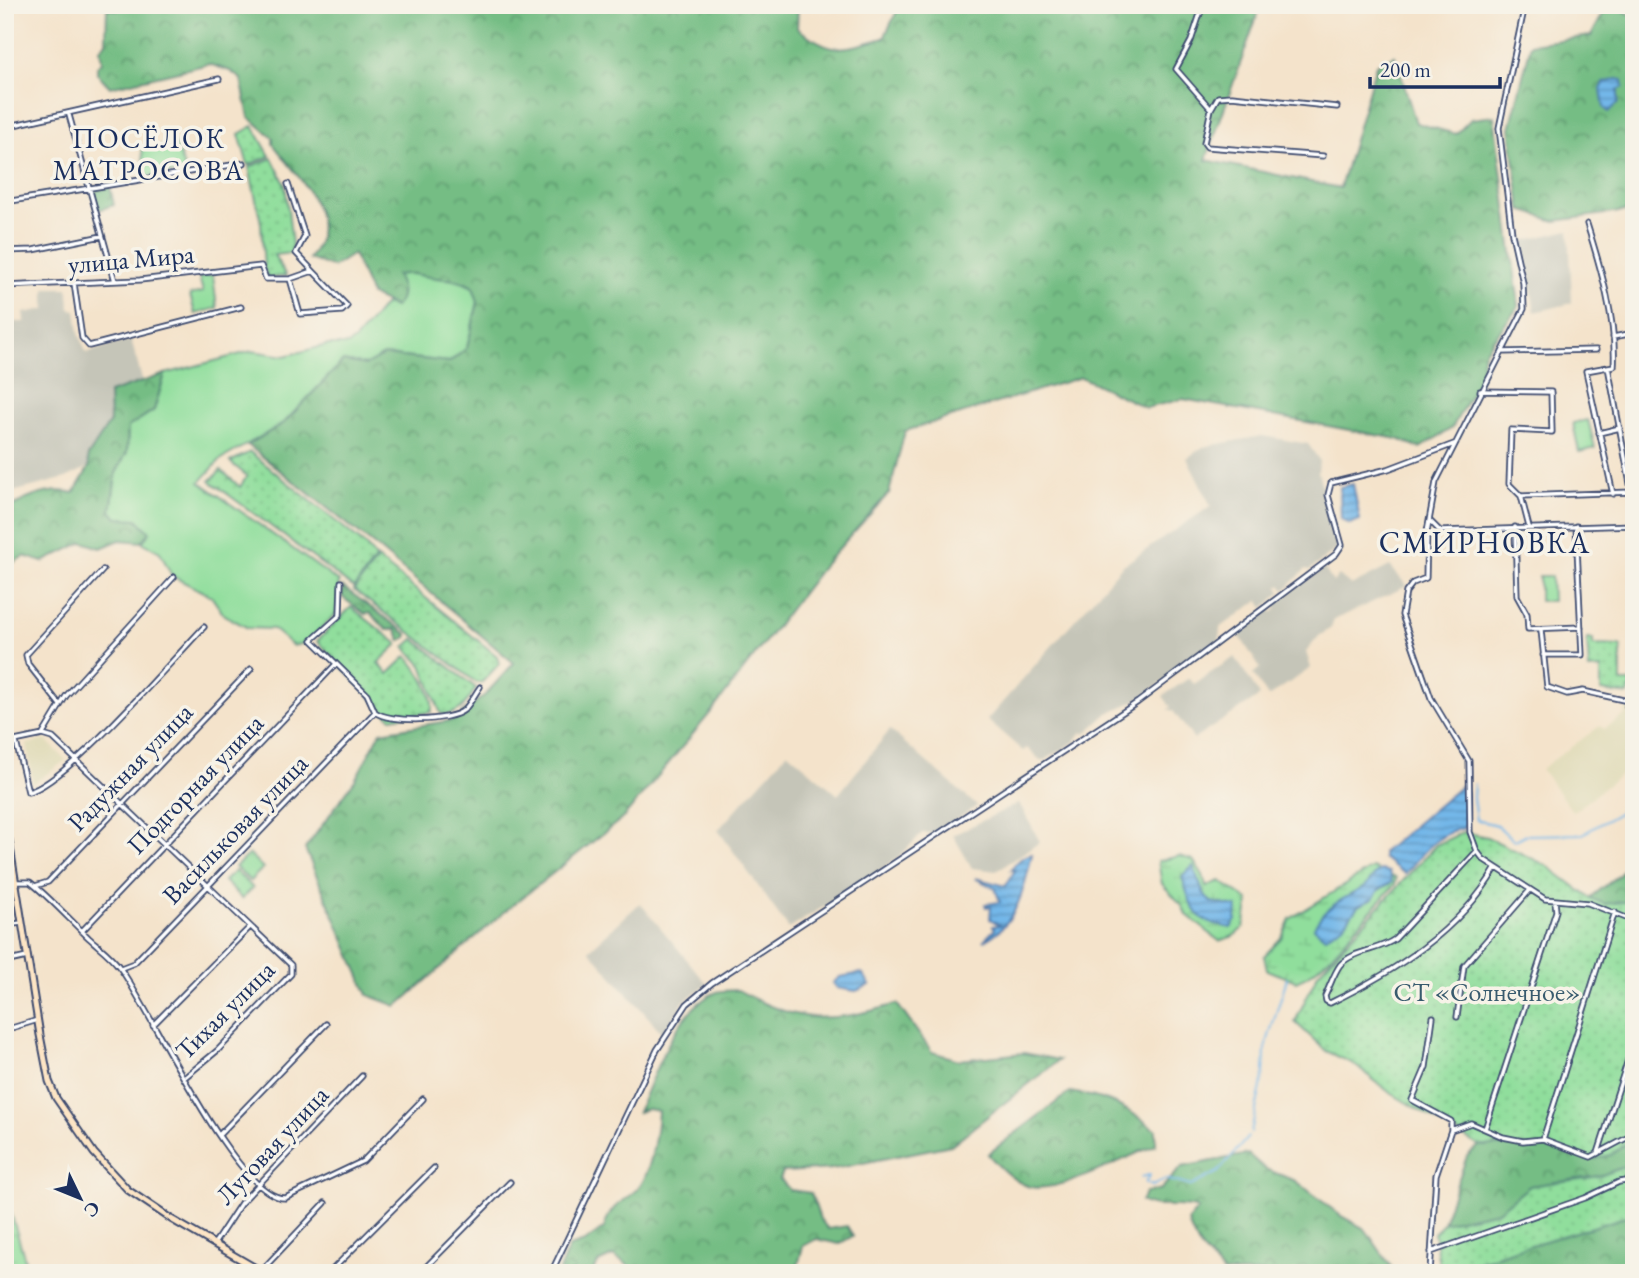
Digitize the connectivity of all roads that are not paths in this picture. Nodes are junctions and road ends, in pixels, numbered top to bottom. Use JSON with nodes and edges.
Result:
{"nodes":[{"id":1,"x":1203,"y":5,"type":"edge"},
{"id":2,"x":1525,"y":5,"type":"edge"},
{"id":3,"x":219,"y":79,"type":"dead end"},
{"id":4,"x":1337,"y":107,"type":"dead end"},
{"id":5,"x":1211,"y":109,"type":"junction"},
{"id":6,"x":69,"y":115,"type":"junction"},
{"id":7,"x":5,"y":127,"type":"edge"},
{"id":8,"x":1323,"y":156,"type":"dead end"},
{"id":9,"x":244,"y":163,"type":"dead end"},
{"id":10,"x":288,"y":184,"type":"dead end"},
{"id":11,"x":90,"y":188,"type":"junction"},
{"id":12,"x":5,"y":202,"type":"edge"},
{"id":13,"x":1587,"y":224,"type":"dead end"},
{"id":14,"x":102,"y":236,"type":"junction"},
{"id":15,"x":5,"y":251,"type":"edge"},
{"id":16,"x":313,"y":271,"type":"junction"},
{"id":17,"x":290,"y":279,"type":"junction"},
{"id":18,"x":115,"y":282,"type":"junction"},
{"id":19,"x":74,"y":283,"type":"junction"},
{"id":20,"x":5,"y":286,"type":"edge"},
{"id":21,"x":241,"y":307,"type":"dead end"},
{"id":22,"x":1634,"y":333,"type":"edge"},
{"id":23,"x":1613,"y":337,"type":"junction"},
{"id":24,"x":1596,"y":350,"type":"dead end"},
{"id":25,"x":1502,"y":352,"type":"junction"},
{"id":26,"x":1608,"y":367,"type":"junction"},
{"id":27,"x":1480,"y":391,"type":"junction"},
{"id":28,"x":1620,"y":428,"type":"junction"},
{"id":29,"x":1599,"y":433,"type":"junction"},
{"id":30,"x":1454,"y":444,"type":"junction"},
{"id":31,"x":1632,"y":492,"type":"edge"},
{"id":32,"x":1613,"y":494,"type":"junction"},
{"id":33,"x":1521,"y":496,"type":"junction"},
{"id":34,"x":1634,"y":505,"type":"edge"},
{"id":35,"x":1430,"y":523,"type":"junction"},
{"id":36,"x":1634,"y":525,"type":"edge"},
{"id":37,"x":1576,"y":526,"type":"junction"},
{"id":38,"x":1515,"y":527,"type":"junction"},
{"id":39,"x":1529,"y":527,"type":"junction"},
{"id":40,"x":103,"y":570,"type":"dead end"},
{"id":41,"x":174,"y":577,"type":"dead end"},
{"id":42,"x":341,"y":582,"type":"dead end"},
{"id":43,"x":204,"y":627,"type":"dead end"},
{"id":44,"x":1581,"y":627,"type":"junction"},
{"id":45,"x":1541,"y":629,"type":"junction"},
{"id":46,"x":1543,"y":655,"type":"junction"},
{"id":47,"x":336,"y":664,"type":"junction"},
{"id":48,"x":251,"y":669,"type":"dead end"},
{"id":49,"x":480,"y":687,"type":"dead end"},
{"id":50,"x":1634,"y":688,"type":"edge"},
{"id":51,"x":60,"y":705,"type":"junction"},
{"id":52,"x":375,"y":712,"type":"junction"},
{"id":53,"x":41,"y":735,"type":"junction"},
{"id":54,"x":16,"y":742,"type":"junction"},
{"id":55,"x":5,"y":743,"type":"edge"},
{"id":56,"x":76,"y":761,"type":"junction"},
{"id":57,"x":120,"y":805,"type":"junction"},
{"id":58,"x":5,"y":816,"type":"edge"},
{"id":59,"x":163,"y":845,"type":"junction"},
{"id":60,"x":1477,"y":850,"type":"junction"},
{"id":61,"x":5,"y":866,"type":"edge"},
{"id":62,"x":13,"y":866,"type":"junction"},
{"id":63,"x":1496,"y":868,"type":"junction"},
{"id":64,"x":16,"y":882,"type":"junction"},
{"id":65,"x":35,"y":886,"type":"junction"},
{"id":66,"x":206,"y":887,"type":"junction"},
{"id":67,"x":1530,"y":890,"type":"junction"},
{"id":68,"x":1555,"y":901,"type":"junction"},
{"id":69,"x":1615,"y":912,"type":"junction"},
{"id":70,"x":1634,"y":921,"type":"edge"},
{"id":71,"x":22,"y":923,"type":"junction"},
{"id":72,"x":5,"y":925,"type":"edge"},
{"id":73,"x":250,"y":927,"type":"junction"},
{"id":74,"x":82,"y":931,"type":"junction"},
{"id":75,"x":27,"y":957,"type":"junction"},
{"id":76,"x":5,"y":962,"type":"edge"},
{"id":77,"x":121,"y":968,"type":"junction"},
{"id":78,"x":1433,"y":1017,"type":"dead end"},
{"id":79,"x":1457,"y":1017,"type":"dead end"},
{"id":80,"x":38,"y":1020,"type":"junction"},
{"id":81,"x":326,"y":1024,"type":"dead end"},
{"id":82,"x":153,"y":1025,"type":"junction"},
{"id":83,"x":5,"y":1030,"type":"edge"},
{"id":84,"x":1634,"y":1041,"type":"edge"},
{"id":85,"x":362,"y":1076,"type":"dead end"},
{"id":86,"x":184,"y":1077,"type":"junction"},
{"id":87,"x":423,"y":1099,"type":"dead end"},
{"id":88,"x":1485,"y":1129,"type":"junction"},
{"id":89,"x":1451,"y":1130,"type":"junction"},
{"id":90,"x":220,"y":1134,"type":"junction"},
{"id":91,"x":1634,"y":1134,"type":"edge"},
{"id":92,"x":1544,"y":1139,"type":"junction"},
{"id":93,"x":1597,"y":1155,"type":"junction"},
{"id":94,"x":434,"y":1168,"type":"dead end"},
{"id":95,"x":1634,"y":1180,"type":"edge"},
{"id":96,"x":510,"y":1182,"type":"dead end"},
{"id":97,"x":257,"y":1185,"type":"junction"},
{"id":98,"x":325,"y":1203,"type":"dead end"},
{"id":99,"x":215,"y":1244,"type":"junction"},
{"id":100,"x":1431,"y":1252,"type":"junction"},
{"id":101,"x":263,"y":1272,"type":"edge"},
{"id":102,"x":328,"y":1273,"type":"edge"},
{"id":103,"x":420,"y":1273,"type":"edge"},
{"id":104,"x":551,"y":1273,"type":"edge"},
{"id":105,"x":1430,"y":1273,"type":"edge"}],
"edges":[{"from":1,"to":5,"type":"street"},
{"from":2,"to":25,"type":"street"},
{"from":3,"to":6,"type":"street"},
{"from":4,"to":5,"type":"street"},
{"from":5,"to":8,"type":"street"},
{"from":6,"to":7,"type":"street"},
{"from":6,"to":11,"type":"street"},
{"from":9,"to":11,"type":"street"},
{"from":10,"to":16,"type":"street"},
{"from":11,"to":12,"type":"street"},
{"from":11,"to":14,"type":"street"},
{"from":13,"to":23,"type":"street"},
{"from":14,"to":15,"type":"street"},
{"from":14,"to":18,"type":"street"},
{"from":16,"to":17,"type":"street"},
{"from":16,"to":17,"type":"street"},
{"from":17,"to":18,"type":"street","name":"улица Мира"},
{"from":18,"to":19,"type":"street","name":"улица Мира"},
{"from":19,"to":20,"type":"street","name":"улица Мира"},
{"from":19,"to":21,"type":"street"},
{"from":22,"to":23,"type":"street"},
{"from":23,"to":26,"type":"street"},
{"from":24,"to":25,"type":"street"},
{"from":25,"to":27,"type":"street"},
{"from":26,"to":28,"type":"street"},
{"from":26,"to":29,"type":"street"},
{"from":27,"to":30,"type":"street"},
{"from":27,"to":33,"type":"street"},
{"from":28,"to":29,"type":"street"},
{"from":28,"to":31,"type":"street"},
{"from":29,"to":32,"type":"street"},
{"from":30,"to":35,"type":"street"},
{"from":30,"to":104,"type":"street"},
{"from":31,"to":32,"type":"street"},
{"from":31,"to":34,"type":"street"},
{"from":32,"to":33,"type":"street"},
{"from":33,"to":39,"type":"street"},
{"from":35,"to":38,"type":"street"},
{"from":35,"to":60,"type":"street"},
{"from":36,"to":37,"type":"street"},
{"from":37,"to":39,"type":"street"},
{"from":37,"to":44,"type":"street"},
{"from":38,"to":39,"type":"street"},
{"from":38,"to":45,"type":"street"},
{"from":40,"to":51,"type":"street"},
{"from":41,"to":51,"type":"street"},
{"from":42,"to":47,"type":"street"},
{"from":43,"to":56,"type":"street"},
{"from":44,"to":45,"type":"street"},
{"from":44,"to":46,"type":"street"},
{"from":45,"to":46,"type":"street"},
{"from":46,"to":50,"type":"street"},
{"from":47,"to":52,"type":"street"},
{"from":47,"to":59,"type":"street","name":"Подгорная улица"},
{"from":48,"to":57,"type":"street","name":"Радужная улица"},
{"from":49,"to":52,"type":"street"},
{"from":51,"to":53,"type":"street"},
{"from":52,"to":66,"type":"street","name":"Васильковая улица"},
{"from":53,"to":54,"type":"street"},
{"from":53,"to":56,"type":"street"},
{"from":54,"to":55,"type":"street"},
{"from":54,"to":56,"type":"street"},
{"from":56,"to":57,"type":"street"},
{"from":57,"to":59,"type":"street"},
{"from":57,"to":65,"type":"street","name":"Радужная улица"},
{"from":58,"to":62,"type":"main road"},
{"from":59,"to":66,"type":"street"},
{"from":59,"to":74,"type":"street","name":"Подгорная улица"},
{"from":60,"to":63,"type":"street"},
{"from":60,"to":63,"type":"street"},
{"from":61,"to":62,"type":"street"},
{"from":62,"to":64,"type":"main road"},
{"from":63,"to":67,"type":"street"},
{"from":64,"to":65,"type":"street"},
{"from":64,"to":71,"type":"main road"},
{"from":65,"to":74,"type":"street"},
{"from":66,"to":73,"type":"street"},
{"from":66,"to":77,"type":"street","name":"Васильковая улица"},
{"from":67,"to":68,"type":"street"},
{"from":67,"to":79,"type":"street"},
{"from":68,"to":69,"type":"street"},
{"from":68,"to":88,"type":"street"},
{"from":69,"to":70,"type":"street"},
{"from":69,"to":92,"type":"street"},
{"from":71,"to":72,"type":"street"},
{"from":71,"to":75,"type":"main road"},
{"from":73,"to":82,"type":"street"},
{"from":73,"to":86,"type":"street","name":"Тихая улица"},
{"from":74,"to":77,"type":"street"},
{"from":75,"to":76,"type":"street"},
{"from":75,"to":80,"type":"main road"},
{"from":77,"to":82,"type":"street"},
{"from":78,"to":89,"type":"street"},
{"from":80,"to":83,"type":"street"},
{"from":80,"to":99,"type":"main road"},
{"from":81,"to":90,"type":"street"},
{"from":82,"to":86,"type":"street"},
{"from":84,"to":93,"type":"street"},
{"from":85,"to":97,"type":"street","name":"Луговая улица"},
{"from":86,"to":90,"type":"street"},
{"from":87,"to":97,"type":"street"},
{"from":88,"to":89,"type":"street"},
{"from":88,"to":92,"type":"street"},
{"from":89,"to":100,"type":"street"},
{"from":90,"to":97,"type":"street"},
{"from":91,"to":93,"type":"street"},
{"from":92,"to":93,"type":"street"},
{"from":94,"to":102,"type":"street"},
{"from":95,"to":100,"type":"street"},
{"from":96,"to":103,"type":"street"},
{"from":97,"to":99,"type":"street","name":"Луговая улица"},
{"from":98,"to":101,"type":"street"},
{"from":99,"to":101,"type":"main road"},
{"from":100,"to":105,"type":"street"}]}
